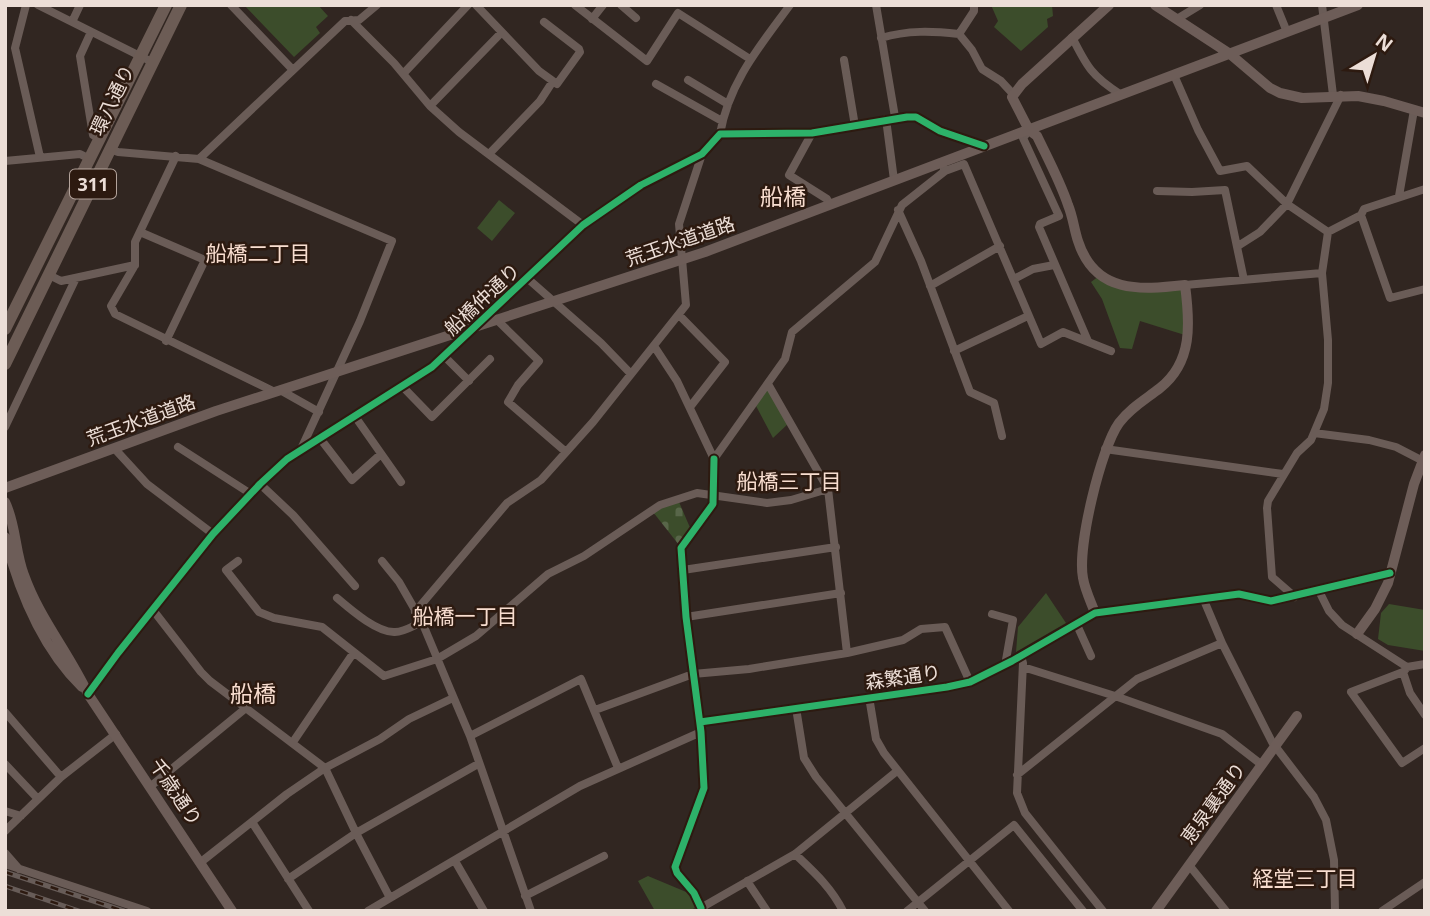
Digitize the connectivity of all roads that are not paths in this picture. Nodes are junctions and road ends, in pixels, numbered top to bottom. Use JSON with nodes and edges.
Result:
{"nodes":[{"id":1,"x":26,"y":5,"type":"edge"},
{"id":2,"x":38,"y":5,"type":"edge"},
{"id":3,"x":80,"y":5,"type":"edge"},
{"id":4,"x":166,"y":5,"type":"edge"},
{"id":5,"x":181,"y":5,"type":"edge"},
{"id":6,"x":231,"y":5,"type":"edge"},
{"id":7,"x":377,"y":5,"type":"edge"},
{"id":8,"x":468,"y":5,"type":"edge"},
{"id":9,"x":475,"y":5,"type":"edge"},
{"id":10,"x":575,"y":5,"type":"edge"},
{"id":11,"x":603,"y":5,"type":"edge"},
{"id":12,"x":621,"y":5,"type":"edge"},
{"id":13,"x":790,"y":5,"type":"edge"},
{"id":14,"x":876,"y":5,"type":"edge"},
{"id":15,"x":974,"y":5,"type":"edge"},
{"id":16,"x":1110,"y":5,"type":"edge"},
{"id":17,"x":1155,"y":5,"type":"edge"},
{"id":18,"x":1199,"y":5,"type":"edge"},
{"id":19,"x":1276,"y":5,"type":"edge"},
{"id":20,"x":1322,"y":5,"type":"edge"},
{"id":21,"x":1358,"y":5,"type":"edge"},
{"id":22,"x":636,"y":18,"type":"dead end"},
{"id":23,"x":1325,"y":18,"type":"junction"},
{"id":24,"x":592,"y":19,"type":"junction"},
{"id":25,"x":1177,"y":19,"type":"junction"},
{"id":26,"x":351,"y":20,"type":"junction"},
{"id":27,"x":72,"y":22,"type":"junction"},
{"id":28,"x":544,"y":22,"type":"dead end"},
{"id":29,"x":91,"y":32,"type":"junction"},
{"id":30,"x":502,"y":32,"type":"junction"},
{"id":31,"x":1287,"y":32,"type":"junction"},
{"id":32,"x":959,"y":34,"type":"junction"},
{"id":33,"x":1072,"y":37,"type":"junction"},
{"id":34,"x":881,"y":38,"type":"junction"},
{"id":35,"x":1230,"y":54,"type":"junction"},
{"id":36,"x":146,"y":59,"type":"junction"},
{"id":37,"x":750,"y":59,"type":"junction"},
{"id":38,"x":845,"y":60,"type":"dead end"},
{"id":39,"x":293,"y":71,"type":"junction"},
{"id":40,"x":404,"y":73,"type":"junction"},
{"id":41,"x":1174,"y":75,"type":"junction"},
{"id":42,"x":688,"y":80,"type":"dead end"},
{"id":43,"x":553,"y":81,"type":"junction"},
{"id":44,"x":656,"y":84,"type":"dead end"},
{"id":45,"x":1013,"y":94,"type":"junction"},
{"id":46,"x":1119,"y":94,"type":"junction"},
{"id":47,"x":1337,"y":95,"type":"junction"},
{"id":48,"x":728,"y":104,"type":"junction"},
{"id":49,"x":430,"y":106,"type":"junction"},
{"id":50,"x":1419,"y":111,"type":"edge"},
{"id":51,"x":890,"y":118,"type":"junction"},
{"id":52,"x":722,"y":121,"type":"junction"},
{"id":53,"x":855,"y":126,"type":"junction"},
{"id":54,"x":1029,"y":130,"type":"junction"},
{"id":55,"x":812,"y":133,"type":"junction"},
{"id":56,"x":719,"y":134,"type":"junction"},
{"id":57,"x":104,"y":144,"type":"junction"},
{"id":58,"x":984,"y":146,"type":"junction"},
{"id":59,"x":489,"y":154,"type":"junction"},
{"id":60,"x":702,"y":154,"type":"junction"},
{"id":61,"x":176,"y":156,"type":"junction"},
{"id":62,"x":40,"y":157,"type":"junction"},
{"id":63,"x":90,"y":159,"type":"junction"},
{"id":64,"x":199,"y":159,"type":"junction"},
{"id":65,"x":962,"y":160,"type":"junction"},
{"id":66,"x":5,"y":161,"type":"edge"},
{"id":67,"x":943,"y":167,"type":"junction"},
{"id":68,"x":894,"y":180,"type":"junction"},
{"id":69,"x":1425,"y":189,"type":"edge"},
{"id":70,"x":1157,"y":191,"type":"dead end"},
{"id":71,"x":1399,"y":196,"type":"junction"},
{"id":72,"x":1287,"y":204,"type":"junction"},
{"id":73,"x":830,"y":205,"type":"junction"},
{"id":74,"x":898,"y":211,"type":"junction"},
{"id":75,"x":1361,"y":215,"type":"junction"},
{"id":76,"x":583,"y":225,"type":"junction"},
{"id":77,"x":140,"y":232,"type":"junction"},
{"id":78,"x":1328,"y":232,"type":"junction"},
{"id":79,"x":1000,"y":246,"type":"junction"},
{"id":80,"x":1238,"y":246,"type":"junction"},
{"id":81,"x":681,"y":259,"type":"junction"},
{"id":82,"x":135,"y":265,"type":"junction"},
{"id":83,"x":1054,"y":265,"type":"junction"},
{"id":84,"x":1322,"y":273,"type":"junction"},
{"id":85,"x":50,"y":275,"type":"junction"},
{"id":86,"x":76,"y":278,"type":"junction"},
{"id":87,"x":527,"y":278,"type":"junction"},
{"id":88,"x":1014,"y":279,"type":"junction"},
{"id":89,"x":1244,"y":280,"type":"junction"},
{"id":90,"x":1185,"y":285,"type":"junction"},
{"id":91,"x":930,"y":286,"type":"junction"},
{"id":92,"x":1425,"y":289,"type":"edge"},
{"id":93,"x":553,"y":302,"type":"junction"},
{"id":94,"x":679,"y":315,"type":"junction"},
{"id":95,"x":1028,"y":316,"type":"junction"},
{"id":96,"x":496,"y":319,"type":"junction"},
{"id":97,"x":474,"y":327,"type":"junction"},
{"id":98,"x":5,"y":329,"type":"edge"},
{"id":99,"x":166,"y":341,"type":"junction"},
{"id":100,"x":1088,"y":341,"type":"junction"},
{"id":101,"x":654,"y":346,"type":"junction"},
{"id":102,"x":954,"y":351,"type":"junction"},
{"id":103,"x":1111,"y":351,"type":"dead end"},
{"id":104,"x":444,"y":356,"type":"junction"},
{"id":105,"x":490,"y":359,"type":"dead end"},
{"id":106,"x":5,"y":364,"type":"edge"},
{"id":107,"x":338,"y":371,"type":"junction"},
{"id":108,"x":631,"y":374,"type":"junction"},
{"id":109,"x":469,"y":381,"type":"junction"},
{"id":110,"x":768,"y":384,"type":"junction"},
{"id":111,"x":402,"y":386,"type":"junction"},
{"id":112,"x":277,"y":391,"type":"junction"},
{"id":113,"x":690,"y":407,"type":"junction"},
{"id":114,"x":319,"y":412,"type":"junction"},
{"id":115,"x":355,"y":415,"type":"junction"},
{"id":116,"x":5,"y":427,"type":"edge"},
{"id":117,"x":1314,"y":432,"type":"junction"},
{"id":118,"x":1002,"y":436,"type":"dead end"},
{"id":119,"x":319,"y":437,"type":"junction"},
{"id":120,"x":178,"y":447,"type":"dead end"},
{"id":121,"x":114,"y":448,"type":"junction"},
{"id":122,"x":301,"y":448,"type":"junction"},
{"id":123,"x":1105,"y":449,"type":"junction"},
{"id":124,"x":566,"y":452,"type":"junction"},
{"id":125,"x":381,"y":454,"type":"junction"},
{"id":126,"x":714,"y":458,"type":"junction"},
{"id":127,"x":1424,"y":459,"type":"edge"},
{"id":128,"x":1283,"y":474,"type":"junction"},
{"id":129,"x":401,"y":482,"type":"dead end"},
{"id":130,"x":260,"y":484,"type":"junction"},
{"id":131,"x":5,"y":488,"type":"edge"},
{"id":132,"x":828,"y":489,"type":"junction"},
{"id":133,"x":251,"y":494,"type":"junction"},
{"id":134,"x":715,"y":495,"type":"junction"},
{"id":135,"x":5,"y":502,"type":"edge"},
{"id":136,"x":213,"y":534,"type":"junction"},
{"id":137,"x":5,"y":537,"type":"edge"},
{"id":138,"x":836,"y":547,"type":"junction"},
{"id":139,"x":238,"y":561,"type":"dead end"},
{"id":140,"x":382,"y":561,"type":"dead end"},
{"id":141,"x":683,"y":570,"type":"junction"},
{"id":142,"x":1390,"y":573,"type":"junction"},
{"id":143,"x":355,"y":586,"type":"dead end"},
{"id":144,"x":1318,"y":591,"type":"junction"},
{"id":145,"x":841,"y":593,"type":"junction"},
{"id":146,"x":1296,"y":597,"type":"junction"},
{"id":147,"x":337,"y":598,"type":"dead end"},
{"id":148,"x":1203,"y":598,"type":"junction"},
{"id":149,"x":153,"y":610,"type":"junction"},
{"id":150,"x":415,"y":612,"type":"junction"},
{"id":151,"x":1095,"y":613,"type":"junction"},
{"id":152,"x":992,"y":614,"type":"dead end"},
{"id":153,"x":686,"y":617,"type":"junction"},
{"id":154,"x":422,"y":622,"type":"junction"},
{"id":155,"x":1077,"y":625,"type":"junction"},
{"id":156,"x":1357,"y":634,"type":"junction"},
{"id":157,"x":1222,"y":643,"type":"junction"},
{"id":158,"x":354,"y":652,"type":"junction"},
{"id":159,"x":847,"y":653,"type":"junction"},
{"id":160,"x":1021,"y":656,"type":"junction"},
{"id":161,"x":1091,"y":656,"type":"dead end"},
{"id":162,"x":437,"y":659,"type":"junction"},
{"id":163,"x":1007,"y":664,"type":"junction"},
{"id":164,"x":1425,"y":664,"type":"edge"},
{"id":165,"x":1023,"y":667,"type":"junction"},
{"id":166,"x":1405,"y":670,"type":"junction"},
{"id":167,"x":694,"y":674,"type":"junction"},
{"id":168,"x":970,"y":682,"type":"junction"},
{"id":169,"x":89,"y":694,"type":"junction"},
{"id":170,"x":1115,"y":696,"type":"junction"},
{"id":171,"x":869,"y":697,"type":"junction"},
{"id":172,"x":453,"y":698,"type":"junction"},
{"id":173,"x":246,"y":708,"type":"junction"},
{"id":174,"x":796,"y":708,"type":"junction"},
{"id":175,"x":595,"y":710,"type":"junction"},
{"id":176,"x":5,"y":712,"type":"edge"},
{"id":177,"x":1425,"y":715,"type":"edge"},
{"id":178,"x":1297,"y":716,"type":"dead end"},
{"id":179,"x":700,"y":722,"type":"junction"},
{"id":180,"x":701,"y":732,"type":"junction"},
{"id":181,"x":116,"y":734,"type":"junction"},
{"id":182,"x":470,"y":736,"type":"junction"},
{"id":183,"x":293,"y":742,"type":"junction"},
{"id":184,"x":1275,"y":747,"type":"junction"},
{"id":185,"x":1425,"y":748,"type":"edge"},
{"id":186,"x":5,"y":764,"type":"edge"},
{"id":187,"x":478,"y":764,"type":"junction"},
{"id":188,"x":1262,"y":765,"type":"junction"},
{"id":189,"x":325,"y":768,"type":"junction"},
{"id":190,"x":618,"y":768,"type":"junction"},
{"id":191,"x":897,"y":771,"type":"junction"},
{"id":192,"x":1017,"y":775,"type":"junction"},
{"id":193,"x":61,"y":777,"type":"junction"},
{"id":194,"x":151,"y":786,"type":"junction"},
{"id":195,"x":38,"y":799,"type":"junction"},
{"id":196,"x":5,"y":811,"type":"edge"},
{"id":197,"x":846,"y":812,"type":"junction"},
{"id":198,"x":21,"y":816,"type":"junction"},
{"id":199,"x":252,"y":822,"type":"junction"},
{"id":200,"x":5,"y":831,"type":"edge"},
{"id":201,"x":504,"y":832,"type":"junction"},
{"id":202,"x":356,"y":834,"type":"junction"},
{"id":203,"x":5,"y":853,"type":"edge"},
{"id":204,"x":794,"y":854,"type":"junction"},
{"id":205,"x":604,"y":856,"type":"dead end"},
{"id":206,"x":455,"y":861,"type":"junction"},
{"id":207,"x":201,"y":862,"type":"junction"},
{"id":208,"x":969,"y":862,"type":"junction"},
{"id":209,"x":5,"y":864,"type":"edge"},
{"id":210,"x":1189,"y":865,"type":"junction"},
{"id":211,"x":20,"y":870,"type":"junction"},
{"id":212,"x":288,"y":879,"type":"junction"},
{"id":213,"x":747,"y":881,"type":"junction"},
{"id":214,"x":1425,"y":882,"type":"edge"},
{"id":215,"x":525,"y":896,"type":"junction"},
{"id":216,"x":390,"y":898,"type":"junction"},
{"id":217,"x":918,"y":902,"type":"junction"},
{"id":218,"x":699,"y":909,"type":"edge"},
{"id":219,"x":147,"y":911,"type":"edge"},
{"id":220,"x":232,"y":911,"type":"edge"},
{"id":221,"x":309,"y":911,"type":"edge"},
{"id":222,"x":368,"y":911,"type":"edge"},
{"id":223,"x":484,"y":911,"type":"edge"},
{"id":224,"x":531,"y":911,"type":"edge"},
{"id":225,"x":766,"y":911,"type":"edge"},
{"id":226,"x":843,"y":911,"type":"edge"},
{"id":227,"x":907,"y":911,"type":"edge"},
{"id":228,"x":925,"y":911,"type":"edge"},
{"id":229,"x":1009,"y":911,"type":"edge"},
{"id":230,"x":1083,"y":911,"type":"edge"},
{"id":231,"x":1103,"y":911,"type":"edge"},
{"id":232,"x":1156,"y":911,"type":"edge"},
{"id":233,"x":1226,"y":911,"type":"edge"},
{"id":234,"x":1335,"y":911,"type":"edge"},
{"id":235,"x":1381,"y":911,"type":"edge"}],
"edges":[{"from":1,"to":62,"type":"street"},
{"from":2,"to":27,"type":"street"},
{"from":3,"to":27,"type":"street"},
{"from":4,"to":36,"type":"main road","name":"環八通り","number":"311"},
{"from":5,"to":36,"type":"main road","name":"環八通り","number":"311"},
{"from":6,"to":39,"type":"street"},
{"from":7,"to":26,"type":"street"},
{"from":8,"to":40,"type":"street"},
{"from":9,"to":30,"type":"street"},
{"from":10,"to":24,"type":"street"},
{"from":11,"to":24,"type":"street"},
{"from":12,"to":22,"type":"street"},
{"from":13,"to":37,"type":"street"},
{"from":14,"to":34,"type":"street"},
{"from":15,"to":32,"type":"street"},
{"from":16,"to":33,"type":"street"},
{"from":17,"to":25,"type":"street"},
{"from":18,"to":25,"type":"street"},
{"from":19,"to":31,"type":"street"},
{"from":20,"to":23,"type":"street"},
{"from":21,"to":23,"type":"street","name":"荒玉水道道路"},
{"from":23,"to":31,"type":"street","name":"荒玉水道道路"},
{"from":23,"to":47,"type":"street"},
{"from":24,"to":37,"type":"street"},
{"from":25,"to":35,"type":"street"},
{"from":26,"to":39,"type":"street"},
{"from":26,"to":40,"type":"street"},
{"from":27,"to":29,"type":"street"},
{"from":28,"to":43,"type":"street"},
{"from":29,"to":36,"type":"street"},
{"from":29,"to":57,"type":"street"},
{"from":30,"to":43,"type":"street"},
{"from":30,"to":49,"type":"street"},
{"from":31,"to":35,"type":"street","name":"荒玉水道道路"},
{"from":32,"to":34,"type":"street"},
{"from":32,"to":45,"type":"street"},
{"from":33,"to":45,"type":"street"},
{"from":33,"to":46,"type":"street"},
{"from":34,"to":51,"type":"street"},
{"from":35,"to":41,"type":"street","name":"荒玉水道道路"},
{"from":35,"to":47,"type":"street"},
{"from":36,"to":57,"type":"main road","name":"環八通り","number":"311"},
{"from":37,"to":48,"type":"street"},
{"from":38,"to":53,"type":"street"},
{"from":39,"to":64,"type":"street"},
{"from":40,"to":49,"type":"street"},
{"from":41,"to":46,"type":"street","name":"荒玉水道道路"},
{"from":41,"to":72,"type":"street"},
{"from":42,"to":48,"type":"street"},
{"from":43,"to":59,"type":"street"},
{"from":44,"to":52,"type":"street"},
{"from":45,"to":54,"type":"street"},
{"from":46,"to":54,"type":"street","name":"荒玉水道道路"},
{"from":47,"to":50,"type":"street"},
{"from":47,"to":72,"type":"street"},
{"from":48,"to":52,"type":"street"},
{"from":49,"to":59,"type":"street"},
{"from":50,"to":71,"type":"street"},
{"from":51,"to":53,"type":"street"},
{"from":51,"to":58,"type":"street"},
{"from":51,"to":68,"type":"street"},
{"from":52,"to":56,"type":"street"},
{"from":53,"to":55,"type":"street"},
{"from":54,"to":58,"type":"street","name":"荒玉水道道路"},
{"from":54,"to":83,"type":"street"},
{"from":54,"to":90,"type":"street"},
{"from":55,"to":56,"type":"street"},
{"from":55,"to":73,"type":"street"},
{"from":56,"to":60,"type":"street","name":"船橋仲通り"},
{"from":57,"to":61,"type":"street"},
{"from":57,"to":63,"type":"main road","name":"環八通り","number":"311"},
{"from":57,"to":85,"type":"main road","name":"環八通り","number":"311"},
{"from":58,"to":65,"type":"street","name":"荒玉水道道路"},
{"from":59,"to":76,"type":"street"},
{"from":60,"to":76,"type":"street","name":"船橋仲通り"},
{"from":60,"to":81,"type":"street"},
{"from":61,"to":64,"type":"street"},
{"from":61,"to":77,"type":"street"},
{"from":62,"to":63,"type":"street"},
{"from":62,"to":66,"type":"street"},
{"from":63,"to":98,"type":"main road","name":"環八通り","number":"311"},
{"from":64,"to":107,"type":"street"},
{"from":65,"to":67,"type":"street","name":"荒玉水道道路"},
{"from":65,"to":79,"type":"street"},
{"from":67,"to":68,"type":"street","name":"荒玉水道道路"},
{"from":67,"to":74,"type":"street"},
{"from":68,"to":73,"type":"street","name":"荒玉水道道路"},
{"from":69,"to":71,"type":"street"},
{"from":70,"to":80,"type":"street"},
{"from":71,"to":75,"type":"street"},
{"from":72,"to":78,"type":"street"},
{"from":72,"to":80,"type":"street"},
{"from":73,"to":81,"type":"street","name":"荒玉水道道路"},
{"from":74,"to":91,"type":"street"},
{"from":74,"to":110,"type":"street"},
{"from":75,"to":78,"type":"street"},
{"from":75,"to":92,"type":"street"},
{"from":76,"to":87,"type":"street","name":"船橋仲通り"},
{"from":77,"to":82,"type":"street"},
{"from":77,"to":99,"type":"street"},
{"from":78,"to":84,"type":"street"},
{"from":79,"to":88,"type":"street"},
{"from":79,"to":91,"type":"street"},
{"from":80,"to":89,"type":"street"},
{"from":81,"to":93,"type":"street","name":"荒玉水道道路"},
{"from":81,"to":94,"type":"street"},
{"from":82,"to":86,"type":"street"},
{"from":82,"to":99,"type":"street"},
{"from":83,"to":88,"type":"street"},
{"from":83,"to":100,"type":"street"},
{"from":84,"to":89,"type":"street"},
{"from":84,"to":117,"type":"street"},
{"from":85,"to":86,"type":"street"},
{"from":85,"to":106,"type":"main road","name":"環八通り","number":"311"},
{"from":86,"to":116,"type":"street"},
{"from":87,"to":93,"type":"street"},
{"from":87,"to":97,"type":"street","name":"船橋仲通り"},
{"from":88,"to":95,"type":"street"},
{"from":89,"to":90,"type":"street"},
{"from":90,"to":123,"type":"street"},
{"from":91,"to":102,"type":"street"},
{"from":93,"to":96,"type":"street","name":"荒玉水道道路"},
{"from":93,"to":108,"type":"street"},
{"from":94,"to":101,"type":"street"},
{"from":94,"to":113,"type":"street"},
{"from":95,"to":100,"type":"street"},
{"from":95,"to":102,"type":"street"},
{"from":96,"to":97,"type":"street","name":"荒玉水道道路"},
{"from":96,"to":124,"type":"street"},
{"from":97,"to":104,"type":"street","name":"船橋仲通り"},
{"from":97,"to":107,"type":"street","name":"荒玉水道道路"},
{"from":99,"to":112,"type":"street"},
{"from":100,"to":103,"type":"street"},
{"from":101,"to":108,"type":"street"},
{"from":101,"to":113,"type":"street"},
{"from":102,"to":118,"type":"street"},
{"from":104,"to":109,"type":"street"},
{"from":104,"to":111,"type":"street","name":"船橋仲通り"},
{"from":105,"to":109,"type":"street"},
{"from":107,"to":112,"type":"street","name":"荒玉水道道路"},
{"from":107,"to":114,"type":"street"},
{"from":108,"to":124,"type":"street"},
{"from":109,"to":111,"type":"street"},
{"from":110,"to":126,"type":"street"},
{"from":110,"to":132,"type":"street"},
{"from":111,"to":115,"type":"street","name":"船橋仲通り"},
{"from":112,"to":114,"type":"street"},
{"from":112,"to":121,"type":"street","name":"荒玉水道道路"},
{"from":113,"to":126,"type":"street"},
{"from":114,"to":122,"type":"street"},
{"from":115,"to":119,"type":"street","name":"船橋仲通り"},
{"from":115,"to":125,"type":"street"},
{"from":117,"to":127,"type":"street"},
{"from":117,"to":128,"type":"street"},
{"from":119,"to":122,"type":"street","name":"船橋仲通り"},
{"from":119,"to":125,"type":"street"},
{"from":120,"to":133,"type":"street"},
{"from":121,"to":131,"type":"street","name":"荒玉水道道路"},
{"from":121,"to":136,"type":"street"},
{"from":122,"to":130,"type":"street","name":"船橋仲通り"},
{"from":123,"to":128,"type":"street"},
{"from":123,"to":151,"type":"street"},
{"from":124,"to":150,"type":"street"},
{"from":125,"to":129,"type":"street"},
{"from":126,"to":134,"type":"street"},
{"from":127,"to":142,"type":"street"},
{"from":128,"to":146,"type":"street"},
{"from":130,"to":133,"type":"street","name":"船橋仲通り"},
{"from":130,"to":143,"type":"street"},
{"from":132,"to":134,"type":"street"},
{"from":132,"to":138,"type":"street"},
{"from":133,"to":136,"type":"street","name":"船橋仲通り"},
{"from":134,"to":141,"type":"street"},
{"from":134,"to":162,"type":"street"},
{"from":135,"to":169,"type":"street","name":"千歳通り"},
{"from":136,"to":149,"type":"street","name":"船橋仲通り"},
{"from":137,"to":169,"type":"street","name":"千歳通り"},
{"from":138,"to":141,"type":"street"},
{"from":138,"to":145,"type":"street"},
{"from":139,"to":158,"type":"street"},
{"from":140,"to":150,"type":"street"},
{"from":141,"to":153,"type":"street"},
{"from":142,"to":144,"type":"street"},
{"from":142,"to":156,"type":"street"},
{"from":144,"to":146,"type":"street"},
{"from":144,"to":156,"type":"street"},
{"from":145,"to":153,"type":"street"},
{"from":145,"to":159,"type":"street"},
{"from":146,"to":148,"type":"street"},
{"from":147,"to":154,"type":"street"},
{"from":148,"to":151,"type":"street"},
{"from":148,"to":157,"type":"street"},
{"from":149,"to":169,"type":"street","name":"船橋仲通り"},
{"from":149,"to":173,"type":"street"},
{"from":150,"to":154,"type":"street"},
{"from":151,"to":155,"type":"street","name":"森繁通り"},
{"from":152,"to":163,"type":"street"},
{"from":153,"to":167,"type":"street"},
{"from":154,"to":162,"type":"street"},
{"from":155,"to":160,"type":"street","name":"森繁通り"},
{"from":155,"to":161,"type":"street"},
{"from":156,"to":166,"type":"street"},
{"from":157,"to":170,"type":"street"},
{"from":157,"to":184,"type":"street"},
{"from":158,"to":162,"type":"street"},
{"from":158,"to":183,"type":"street"},
{"from":159,"to":167,"type":"street"},
{"from":159,"to":168,"type":"street"},
{"from":160,"to":163,"type":"street","name":"森繁通り"},
{"from":160,"to":165,"type":"street"},
{"from":162,"to":172,"type":"street"},
{"from":163,"to":168,"type":"street","name":"森繁通り"},
{"from":164,"to":166,"type":"street"},
{"from":165,"to":170,"type":"street"},
{"from":165,"to":192,"type":"street"},
{"from":166,"to":177,"type":"street"},
{"from":166,"to":185,"type":"street"},
{"from":167,"to":175,"type":"street"},
{"from":167,"to":179,"type":"street"},
{"from":168,"to":171,"type":"street","name":"森繁通り"},
{"from":169,"to":181,"type":"street","name":"千歳通り"},
{"from":170,"to":188,"type":"street"},
{"from":170,"to":192,"type":"street"},
{"from":171,"to":174,"type":"street","name":"森繁通り"},
{"from":171,"to":191,"type":"street"},
{"from":172,"to":182,"type":"street"},
{"from":172,"to":189,"type":"street"},
{"from":173,"to":183,"type":"street"},
{"from":173,"to":194,"type":"street"},
{"from":174,"to":179,"type":"street","name":"森繁通り"},
{"from":174,"to":197,"type":"street"},
{"from":175,"to":182,"type":"street"},
{"from":175,"to":190,"type":"street"},
{"from":176,"to":193,"type":"street"},
{"from":178,"to":184,"type":"street","name":"恵泉裏通り"},
{"from":179,"to":180,"type":"street"},
{"from":180,"to":190,"type":"street"},
{"from":180,"to":218,"type":"street"},
{"from":181,"to":193,"type":"street"},
{"from":181,"to":194,"type":"street","name":"千歳通り"},
{"from":182,"to":187,"type":"street"},
{"from":183,"to":189,"type":"street"},
{"from":184,"to":188,"type":"street","name":"恵泉裏通り"},
{"from":184,"to":234,"type":"street"},
{"from":186,"to":195,"type":"street"},
{"from":187,"to":201,"type":"street"},
{"from":187,"to":202,"type":"street"},
{"from":188,"to":210,"type":"street","name":"恵泉裏通り"},
{"from":189,"to":199,"type":"street"},
{"from":189,"to":202,"type":"street"},
{"from":190,"to":201,"type":"street"},
{"from":191,"to":197,"type":"street"},
{"from":191,"to":208,"type":"street"},
{"from":192,"to":231,"type":"street"},
{"from":193,"to":195,"type":"street"},
{"from":194,"to":207,"type":"street","name":"千歳通り"},
{"from":195,"to":198,"type":"street"},
{"from":196,"to":198,"type":"street"},
{"from":197,"to":204,"type":"street"},
{"from":197,"to":217,"type":"street"},
{"from":198,"to":200,"type":"street"},
{"from":199,"to":207,"type":"street"},
{"from":199,"to":212,"type":"street"},
{"from":201,"to":206,"type":"street"},
{"from":201,"to":215,"type":"street"},
{"from":202,"to":212,"type":"street"},
{"from":202,"to":216,"type":"street"},
{"from":203,"to":211,"type":"street"},
{"from":204,"to":213,"type":"street"},
{"from":204,"to":226,"type":"street"},
{"from":205,"to":215,"type":"street"},
{"from":206,"to":216,"type":"street"},
{"from":206,"to":223,"type":"street"},
{"from":207,"to":220,"type":"street","name":"千歳通り"},
{"from":208,"to":217,"type":"street"},
{"from":208,"to":229,"type":"street"},
{"from":208,"to":230,"type":"street"},
{"from":209,"to":211,"type":"street"},
{"from":210,"to":232,"type":"street","name":"恵泉裏通り"},
{"from":210,"to":233,"type":"street"},
{"from":211,"to":219,"type":"street"},
{"from":212,"to":221,"type":"street"},
{"from":213,"to":218,"type":"street"},
{"from":213,"to":225,"type":"street"},
{"from":214,"to":235,"type":"street"},
{"from":215,"to":224,"type":"street"},
{"from":216,"to":222,"type":"street"},
{"from":217,"to":227,"type":"street"},
{"from":217,"to":228,"type":"street"}]}
